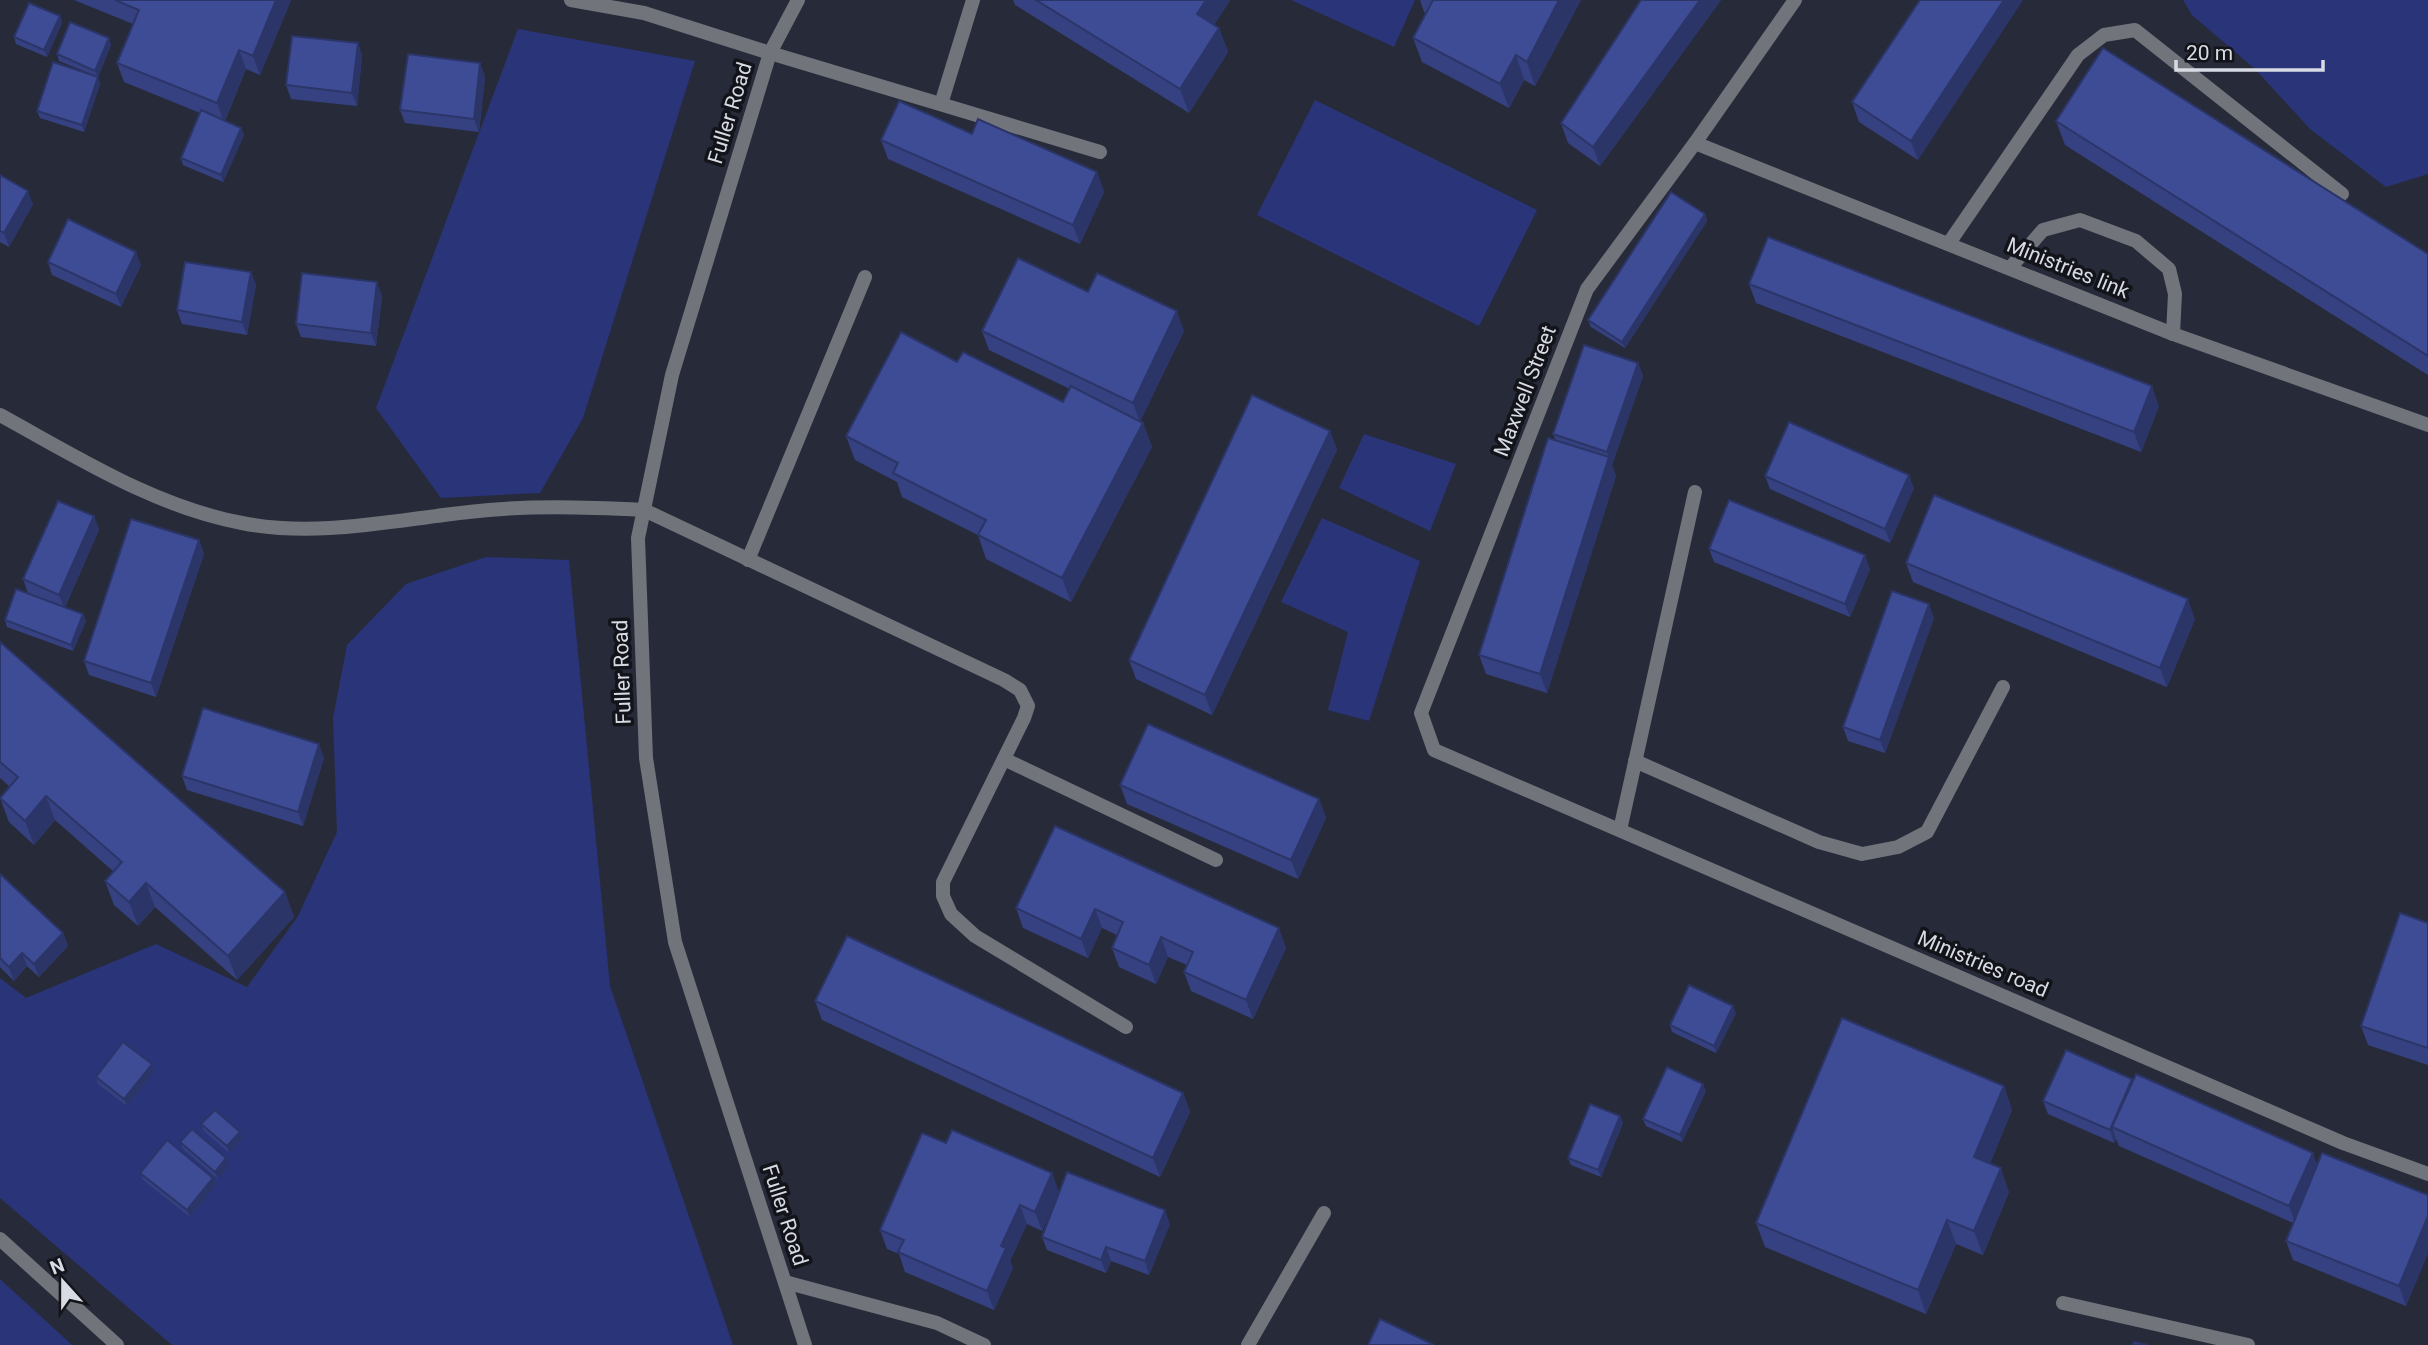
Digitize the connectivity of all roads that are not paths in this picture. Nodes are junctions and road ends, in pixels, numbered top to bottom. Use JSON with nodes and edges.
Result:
{"nodes":[{"id":1,"x":571,"y":0,"type":"edge"},
{"id":2,"x":798,"y":0,"type":"edge"},
{"id":3,"x":973,"y":0,"type":"edge"},
{"id":4,"x":1795,"y":0,"type":"edge"},
{"id":5,"x":770,"y":53,"type":"junction"},
{"id":6,"x":941,"y":104,"type":"junction"},
{"id":7,"x":1695,"y":143,"type":"junction"},
{"id":8,"x":1100,"y":152,"type":"dead end"},
{"id":9,"x":2342,"y":194,"type":"dead end"},
{"id":10,"x":1949,"y":243,"type":"junction"},
{"id":11,"x":2010,"y":268,"type":"junction"},
{"id":12,"x":865,"y":277,"type":"dead end"},
{"id":13,"x":2173,"y":334,"type":"junction"},
{"id":14,"x":0,"y":415,"type":"edge"},
{"id":15,"x":2428,"y":425,"type":"edge"},
{"id":16,"x":1695,"y":492,"type":"dead end"},
{"id":17,"x":644,"y":510,"type":"junction"},
{"id":18,"x":748,"y":560,"type":"junction"},
{"id":19,"x":2003,"y":687,"type":"dead end"},
{"id":20,"x":1004,"y":759,"type":"junction"},
{"id":21,"x":1635,"y":761,"type":"junction"},
{"id":22,"x":1524,"y":789,"type":"joint"},
{"id":23,"x":1620,"y":830,"type":"junction"},
{"id":24,"x":1216,"y":860,"type":"edge"},
{"id":25,"x":1126,"y":1027,"type":"dead end"},
{"id":26,"x":2428,"y":1174,"type":"edge"},
{"id":27,"x":1324,"y":1213,"type":"dead end"},
{"id":28,"x":0,"y":1239,"type":"edge"},
{"id":29,"x":785,"y":1282,"type":"junction"},
{"id":30,"x":2063,"y":1303,"type":"dead end"},
{"id":31,"x":117,"y":1345,"type":"edge"},
{"id":32,"x":805,"y":1345,"type":"edge"},
{"id":33,"x":984,"y":1345,"type":"edge"},
{"id":34,"x":1248,"y":1345,"type":"edge"},
{"id":35,"x":2248,"y":1345,"type":"edge"}],
"edges":[{"from":1,"to":5,"type":"street"},
{"from":2,"to":5,"type":"street","name":"Fuller Road"},
{"from":3,"to":6,"type":"street"},
{"from":4,"to":7,"type":"street","name":"Maxwell Street"},
{"from":5,"to":6,"type":"street"},
{"from":5,"to":17,"type":"street","name":"Fuller Road"},
{"from":6,"to":8,"type":"street"},
{"from":7,"to":10,"type":"street","name":"Ministries link"},
{"from":7,"to":22,"type":"street","name":"Maxwell Street"},
{"from":9,"to":10,"type":"street"},
{"from":10,"to":11,"type":"street","name":"Ministries link"},
{"from":11,"to":13,"type":"street","name":"Ministries link"},
{"from":11,"to":13,"type":"street"},
{"from":12,"to":18,"type":"street"},
{"from":13,"to":15,"type":"street","name":"Ministries link"},
{"from":14,"to":17,"type":"street"},
{"from":16,"to":21,"type":"street"},
{"from":17,"to":18,"type":"street"},
{"from":17,"to":29,"type":"street","name":"Fuller Road"},
{"from":18,"to":20,"type":"street"},
{"from":19,"to":21,"type":"street"},
{"from":20,"to":24,"type":"street"},
{"from":20,"to":25,"type":"street"},
{"from":21,"to":23,"type":"street"},
{"from":22,"to":23,"type":"street","name":"Ministries road"},
{"from":23,"to":26,"type":"street","name":"Ministries road"},
{"from":27,"to":34,"type":"street"},
{"from":28,"to":31,"type":"street"},
{"from":29,"to":32,"type":"street","name":"Fuller Road"},
{"from":29,"to":33,"type":"street"},
{"from":30,"to":35,"type":"street"}]}
